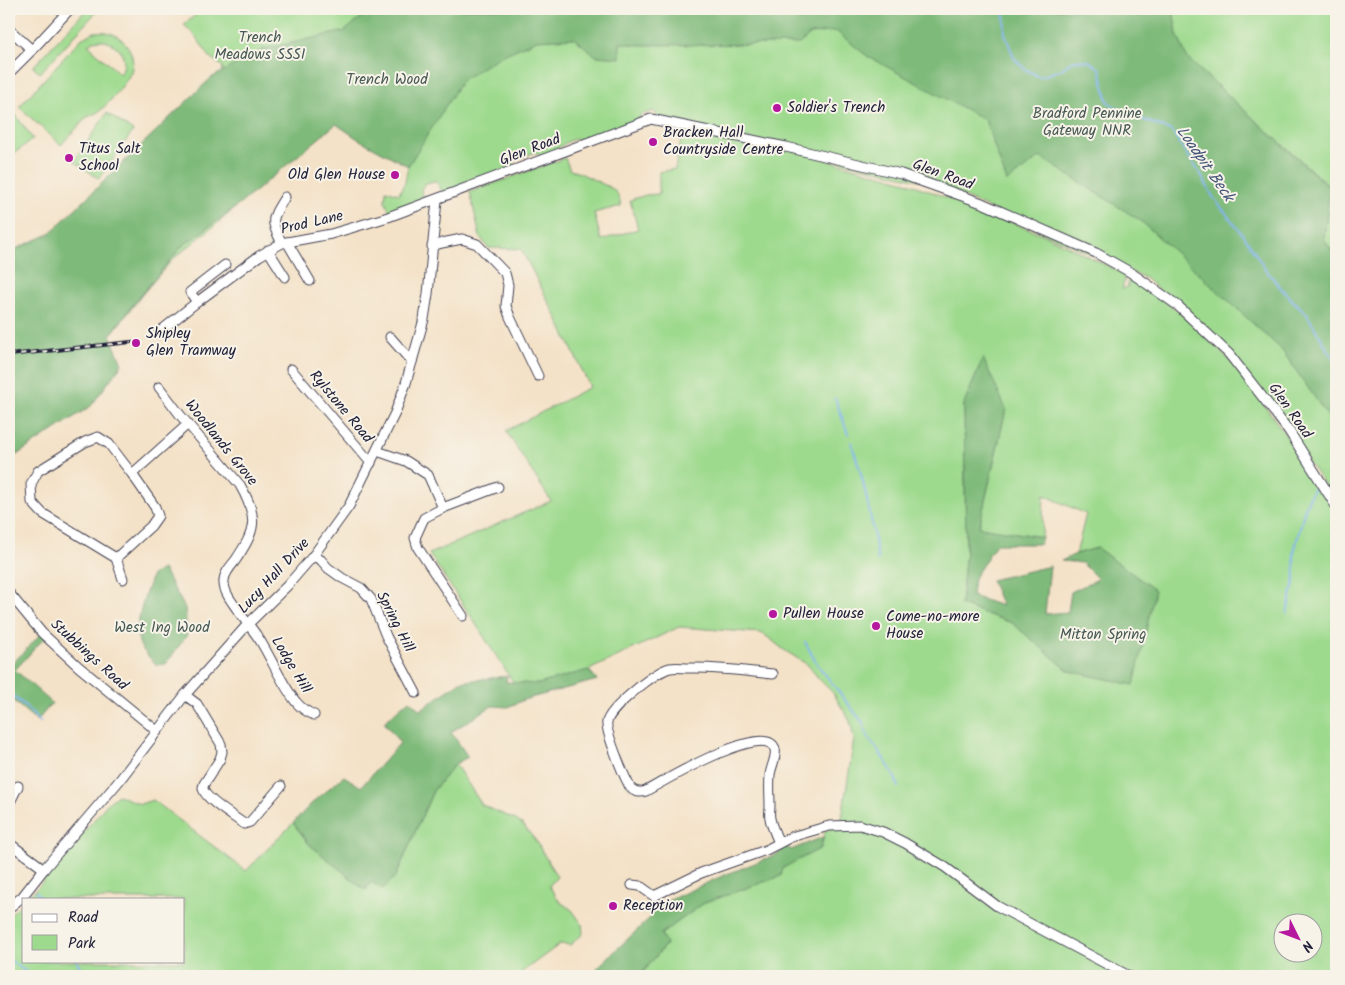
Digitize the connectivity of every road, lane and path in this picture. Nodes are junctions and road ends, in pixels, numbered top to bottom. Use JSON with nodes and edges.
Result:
{"nodes":[{"id":1,"x":70,"y":9,"type":"edge"},
{"id":2,"x":9,"y":29,"type":"edge"},
{"id":3,"x":32,"y":50,"type":"junction"},
{"id":4,"x":9,"y":73,"type":"edge"},
{"id":5,"x":285,"y":197,"type":"dead end"},
{"id":6,"x":437,"y":200,"type":"junction"},
{"id":7,"x":285,"y":243,"type":"junction"},
{"id":8,"x":432,"y":246,"type":"junction"},
{"id":9,"x":268,"y":250,"type":"junction"},
{"id":10,"x":225,"y":265,"type":"dead end"},
{"id":11,"x":284,"y":277,"type":"dead end"},
{"id":12,"x":310,"y":281,"type":"dead end"},
{"id":13,"x":197,"y":302,"type":"junction"},
{"id":14,"x":158,"y":333,"type":"dead end"},
{"id":15,"x":390,"y":337,"type":"dead end"},
{"id":16,"x":412,"y":362,"type":"junction"},
{"id":17,"x":291,"y":369,"type":"dead end"},
{"id":18,"x":538,"y":376,"type":"dead end"},
{"id":19,"x":159,"y":387,"type":"dead end"},
{"id":20,"x":188,"y":424,"type":"junction"},
{"id":21,"x":377,"y":451,"type":"junction"},
{"id":22,"x":371,"y":463,"type":"junction"},
{"id":23,"x":132,"y":474,"type":"junction"},
{"id":24,"x":498,"y":487,"type":"dead end"},
{"id":25,"x":1336,"y":506,"type":"edge"},
{"id":26,"x":443,"y":508,"type":"junction"},
{"id":27,"x":313,"y":556,"type":"junction"},
{"id":28,"x":116,"y":558,"type":"junction"},
{"id":29,"x":123,"y":578,"type":"dead end"},
{"id":30,"x":9,"y":593,"type":"edge"},
{"id":31,"x":463,"y":616,"type":"dead end"},
{"id":32,"x":248,"y":624,"type":"junction"},
{"id":33,"x":773,"y":674,"type":"dead end"},
{"id":34,"x":416,"y":693,"type":"dead end"},
{"id":35,"x":184,"y":695,"type":"junction"},
{"id":36,"x":314,"y":715,"type":"dead end"},
{"id":37,"x":157,"y":731,"type":"junction"},
{"id":38,"x":18,"y":786,"type":"dead end"},
{"id":39,"x":281,"y":786,"type":"dead end"},
{"id":40,"x":9,"y":804,"type":"edge"},
{"id":41,"x":9,"y":843,"type":"edge"},
{"id":42,"x":779,"y":843,"type":"junction"},
{"id":43,"x":44,"y":869,"type":"junction"},
{"id":44,"x":632,"y":885,"type":"dead end"},
{"id":45,"x":9,"y":908,"type":"edge"},
{"id":46,"x":1129,"y":976,"type":"edge"}],
"edges":[{"from":1,"to":3,"type":"street"},
{"from":2,"to":3,"type":"street"},
{"from":3,"to":4,"type":"street"},
{"from":5,"to":7,"type":"street"},
{"from":6,"to":7,"type":"street","name":"Prod Lane"},
{"from":6,"to":8,"type":"street","name":"Lucy Hall Drive"},
{"from":6,"to":25,"type":"street","name":"Glen Road"},
{"from":7,"to":9,"type":"street","name":"Prod Lane"},
{"from":7,"to":12,"type":"street"},
{"from":8,"to":16,"type":"street","name":"Lucy Hall Drive"},
{"from":8,"to":18,"type":"street"},
{"from":9,"to":11,"type":"street"},
{"from":9,"to":13,"type":"street","name":"Prod Lane"},
{"from":10,"to":13,"type":"street"},
{"from":13,"to":14,"type":"street","name":"Prod Lane"},
{"from":15,"to":16,"type":"street"},
{"from":16,"to":21,"type":"street","name":"Lucy Hall Drive"},
{"from":17,"to":22,"type":"street","name":"Rylstone Road"},
{"from":19,"to":20,"type":"street","name":"Woodlands Grove"},
{"from":20,"to":23,"type":"street"},
{"from":20,"to":32,"type":"street","name":"Woodlands Grove"},
{"from":21,"to":22,"type":"street","name":"Lucy Hall Drive"},
{"from":21,"to":26,"type":"street"},
{"from":22,"to":27,"type":"street","name":"Lucy Hall Drive"},
{"from":23,"to":28,"type":"street"},
{"from":23,"to":28,"type":"street"},
{"from":24,"to":26,"type":"street"},
{"from":26,"to":31,"type":"street"},
{"from":27,"to":32,"type":"street","name":"Lucy Hall Drive"},
{"from":27,"to":34,"type":"street","name":"Spring Hill"},
{"from":28,"to":29,"type":"street"},
{"from":30,"to":37,"type":"street","name":"Stubbings Road"},
{"from":32,"to":35,"type":"street","name":"Lucy Hall Drive"},
{"from":32,"to":36,"type":"street","name":"Lodge Hill"},
{"from":33,"to":42,"type":"street"},
{"from":35,"to":37,"type":"street","name":"Lucy Hall Drive"},
{"from":35,"to":39,"type":"street"},
{"from":37,"to":43,"type":"street","name":"Lucy Hall Drive"},
{"from":38,"to":40,"type":"street"},
{"from":41,"to":43,"type":"street"},
{"from":42,"to":44,"type":"street"},
{"from":42,"to":46,"type":"street"},
{"from":43,"to":45,"type":"street","name":"Lucy Hall Drive"}]}
